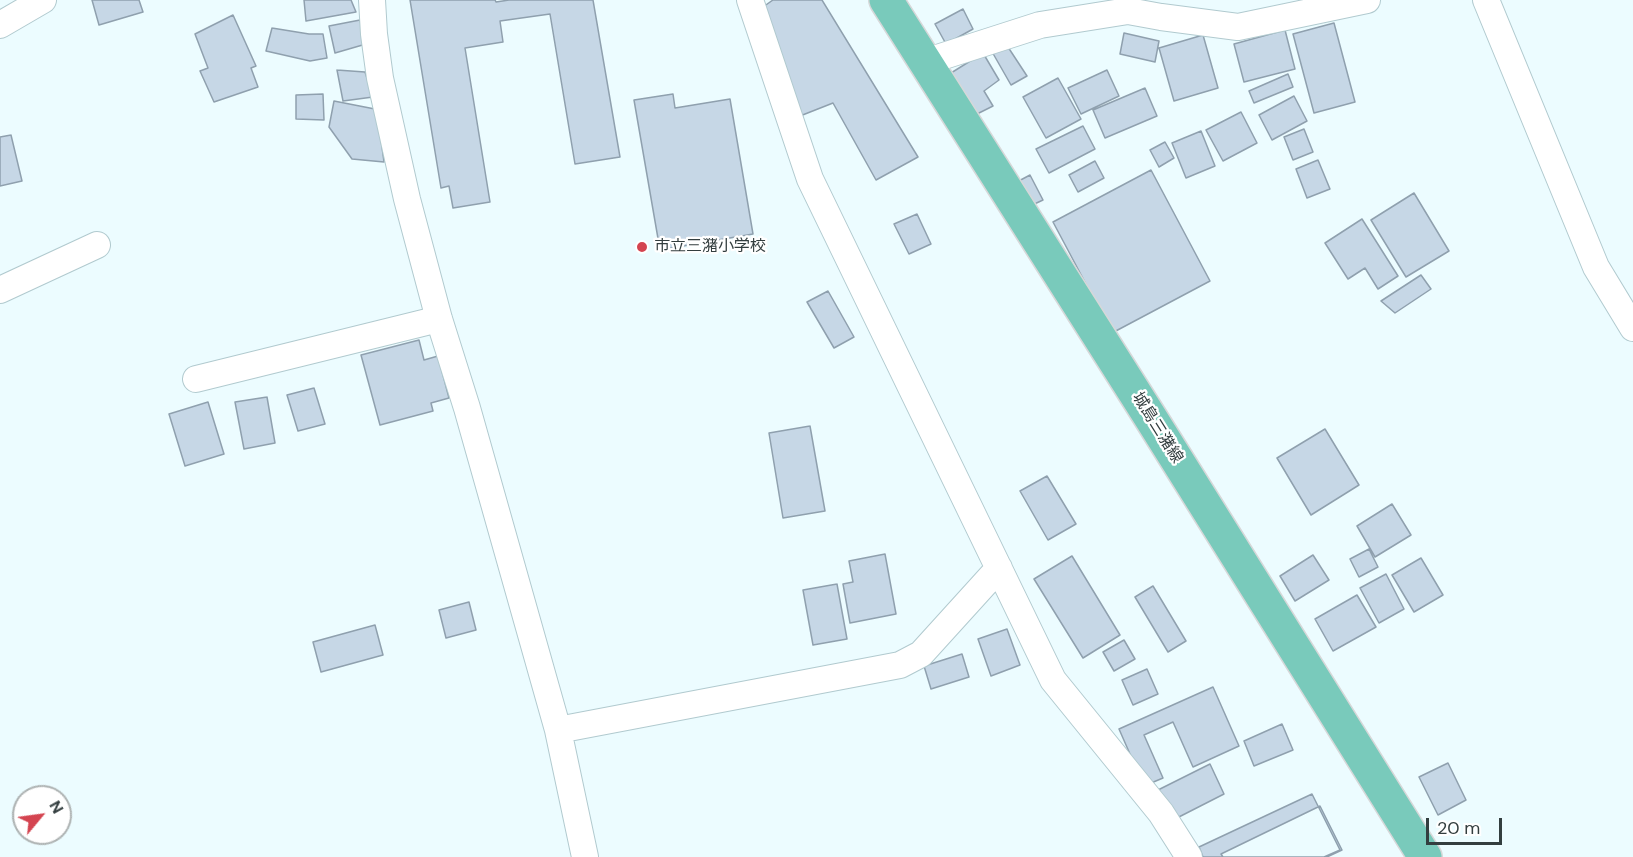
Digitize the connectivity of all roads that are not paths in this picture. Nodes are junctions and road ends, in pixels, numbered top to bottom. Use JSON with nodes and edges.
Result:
{"nodes":[{"id":1,"x":43,"y":0,"type":"edge"},
{"id":2,"x":372,"y":0,"type":"edge"},
{"id":3,"x":750,"y":0,"type":"edge"},
{"id":4,"x":886,"y":0,"type":"edge"},
{"id":5,"x":1366,"y":0,"type":"edge"},
{"id":6,"x":1486,"y":0,"type":"edge"},
{"id":7,"x":1160,"y":9,"type":"edge"},
{"id":8,"x":0,"y":25,"type":"edge"},
{"id":9,"x":926,"y":62,"type":"junction"},
{"id":10,"x":97,"y":245,"type":"dead end"},
{"id":11,"x":0,"y":290,"type":"edge"},
{"id":12,"x":439,"y":319,"type":"junction"},
{"id":13,"x":1633,"y":328,"type":"edge"},
{"id":14,"x":196,"y":379,"type":"dead end"},
{"id":15,"x":999,"y":568,"type":"junction"},
{"id":16,"x":558,"y":730,"type":"junction"},
{"id":17,"x":585,"y":857,"type":"edge"},
{"id":18,"x":1189,"y":857,"type":"edge"},
{"id":19,"x":1425,"y":857,"type":"edge"}],
"edges":[{"from":1,"to":8,"type":"street"},
{"from":2,"to":12,"type":"street"},
{"from":3,"to":15,"type":"street"},
{"from":4,"to":9,"type":"main road","name":"城島三潴線"},
{"from":5,"to":7,"type":"street"},
{"from":6,"to":13,"type":"street"},
{"from":7,"to":9,"type":"street"},
{"from":9,"to":19,"type":"main road","name":"城島三潴線"},
{"from":10,"to":11,"type":"street"},
{"from":12,"to":14,"type":"street"},
{"from":12,"to":16,"type":"street"},
{"from":15,"to":16,"type":"street"},
{"from":15,"to":18,"type":"street"},
{"from":16,"to":17,"type":"street"}]}
